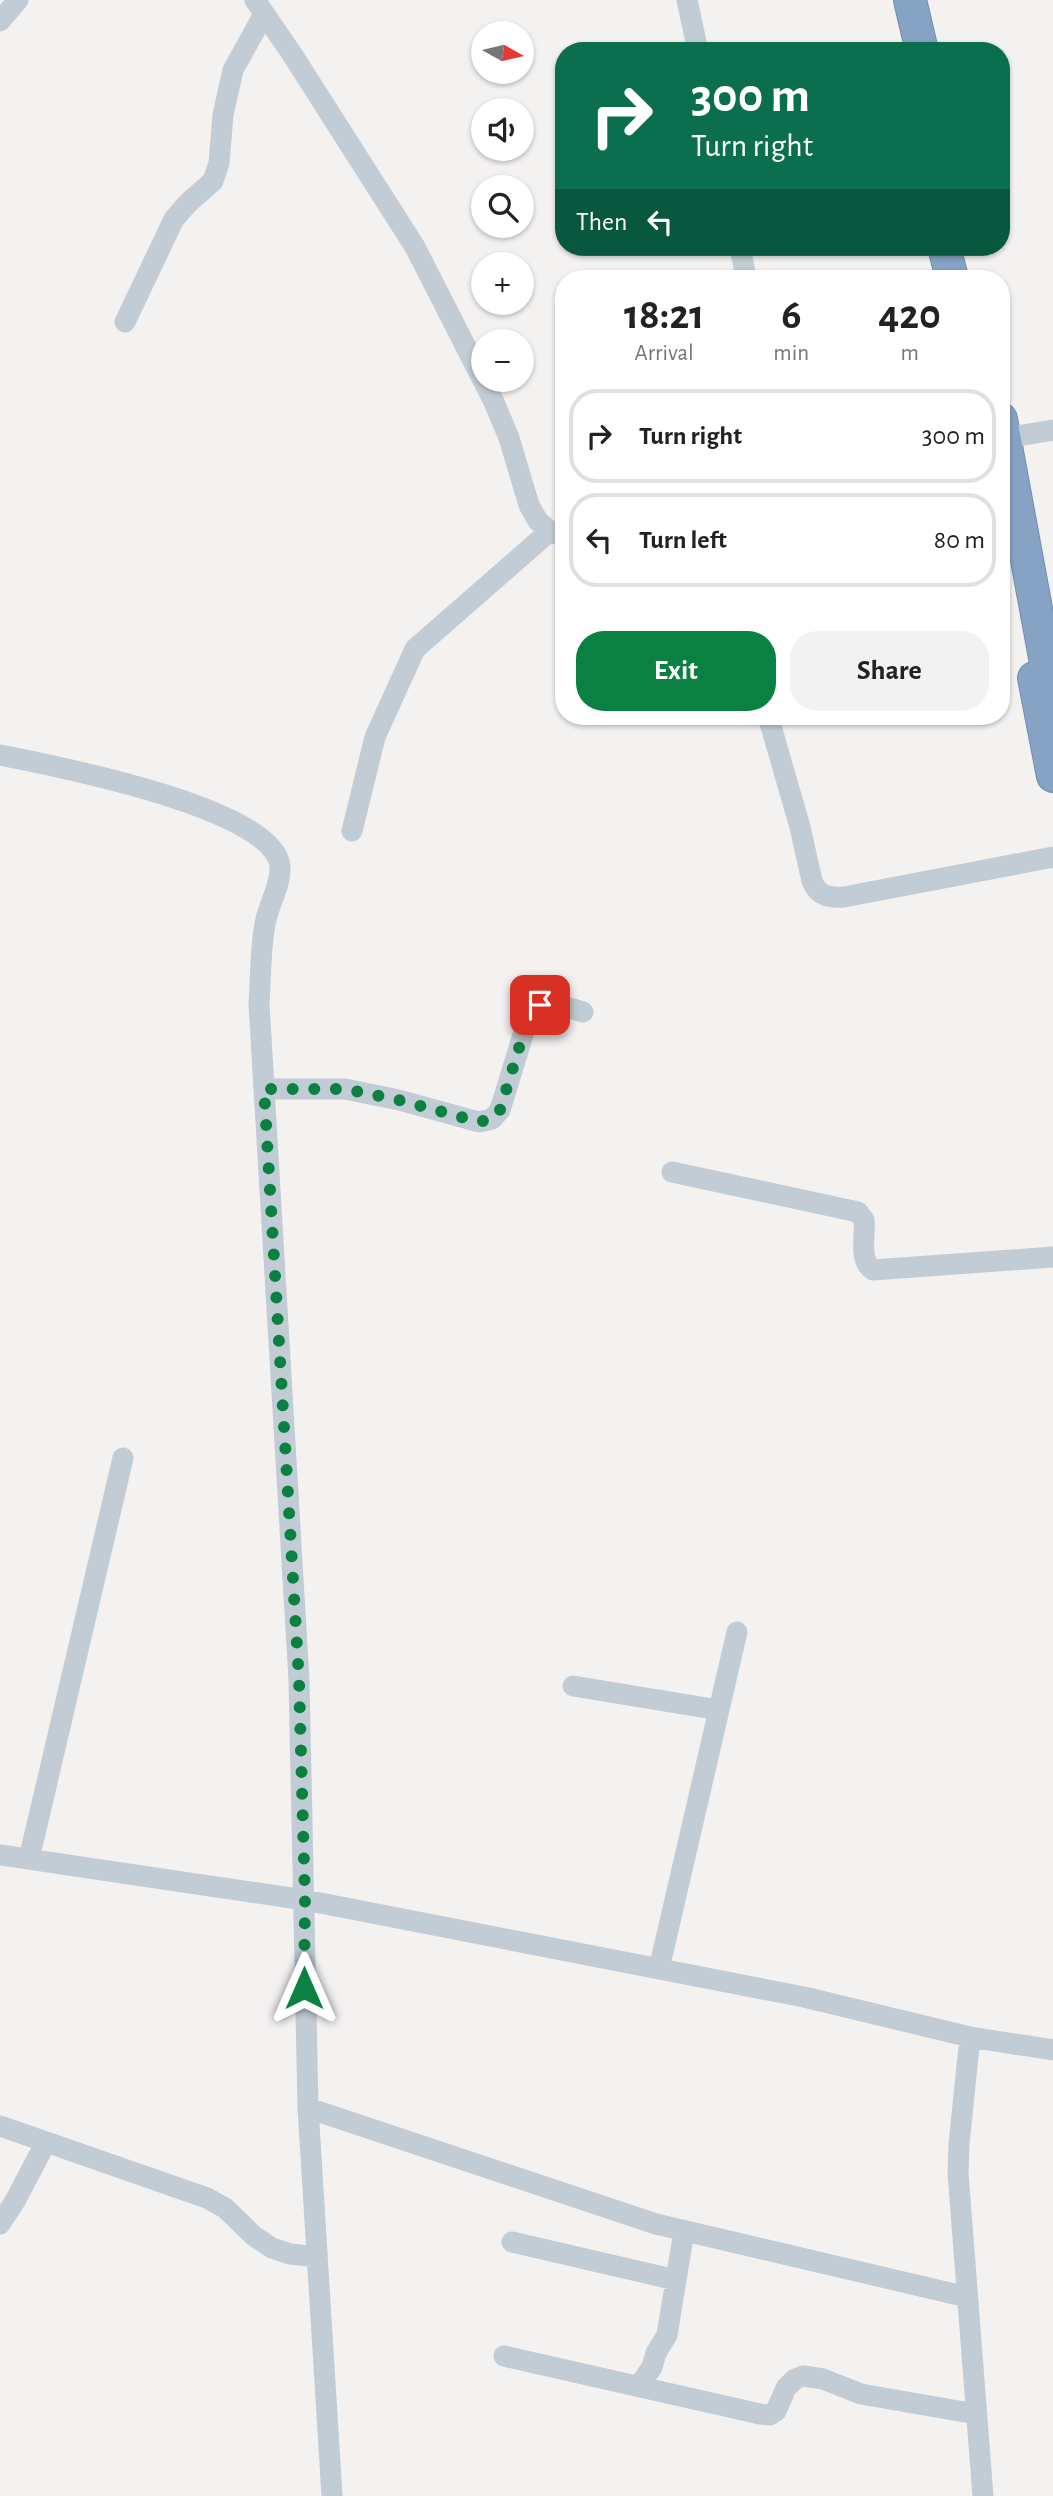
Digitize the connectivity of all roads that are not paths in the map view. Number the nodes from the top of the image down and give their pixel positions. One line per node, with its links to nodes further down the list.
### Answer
1 (18, 0): 6 (street)
2 (687, 0): 7 (street)
3 (891, 0): 8 (highway)
4 (911, 0): 9 (highway)
5 (259, 7): 10 (street); 14 (street)
6 (0, 21)
7 (696, 42)
8 (899, 42)
9 (920, 42)
10 (125, 322)
11 (1010, 429): 12 (street)
12 (1053, 430)
13 (1010, 467): 17 (highway)
14 (555, 533)
15 (555, 536): 21 (street)
16 (1010, 550): 20 (highway)
17 (1053, 701)
18 (771, 725): 22 (street)
19 (0, 755): 24 (street)
20 (1053, 776)
21 (352, 831)
22 (1053, 857)
23 (583, 1012): 24 (street)
24 (264, 1089): 33 (street)
25 (672, 1172): 26 (street)
26 (1053, 1257)
27 (123, 1458): 32 (street)
28 (737, 1632): 30 (street)
29 (573, 1686): 30 (street)
30 (719, 1710): 34 (street)
31 (0, 1854): 32 (street)
32 (29, 1859): 33 (street)
33 (305, 1900): 34 (street); 37 (street)
34 (659, 1969): 35 (street)
35 (970, 2037): 36 (street); 45 (street)
36 (1053, 2050)
37 (308, 2108): 41 (street); 43 (street)
38 (0, 2126): 39 (street)
39 (46, 2142): 40 (street); 43 (street)
40 (0, 2224)
41 (684, 2231): 44 (street); 45 (street)
42 (512, 2242): 44 (street)
43 (317, 2257): 49 (street)
44 (676, 2280): 47 (street)
45 (967, 2297): 48 (street)
46 (504, 2356): 47 (street)
47 (639, 2386): 48 (street)
48 (976, 2414): 50 (street)
49 (332, 2496)
50 (983, 2496)

